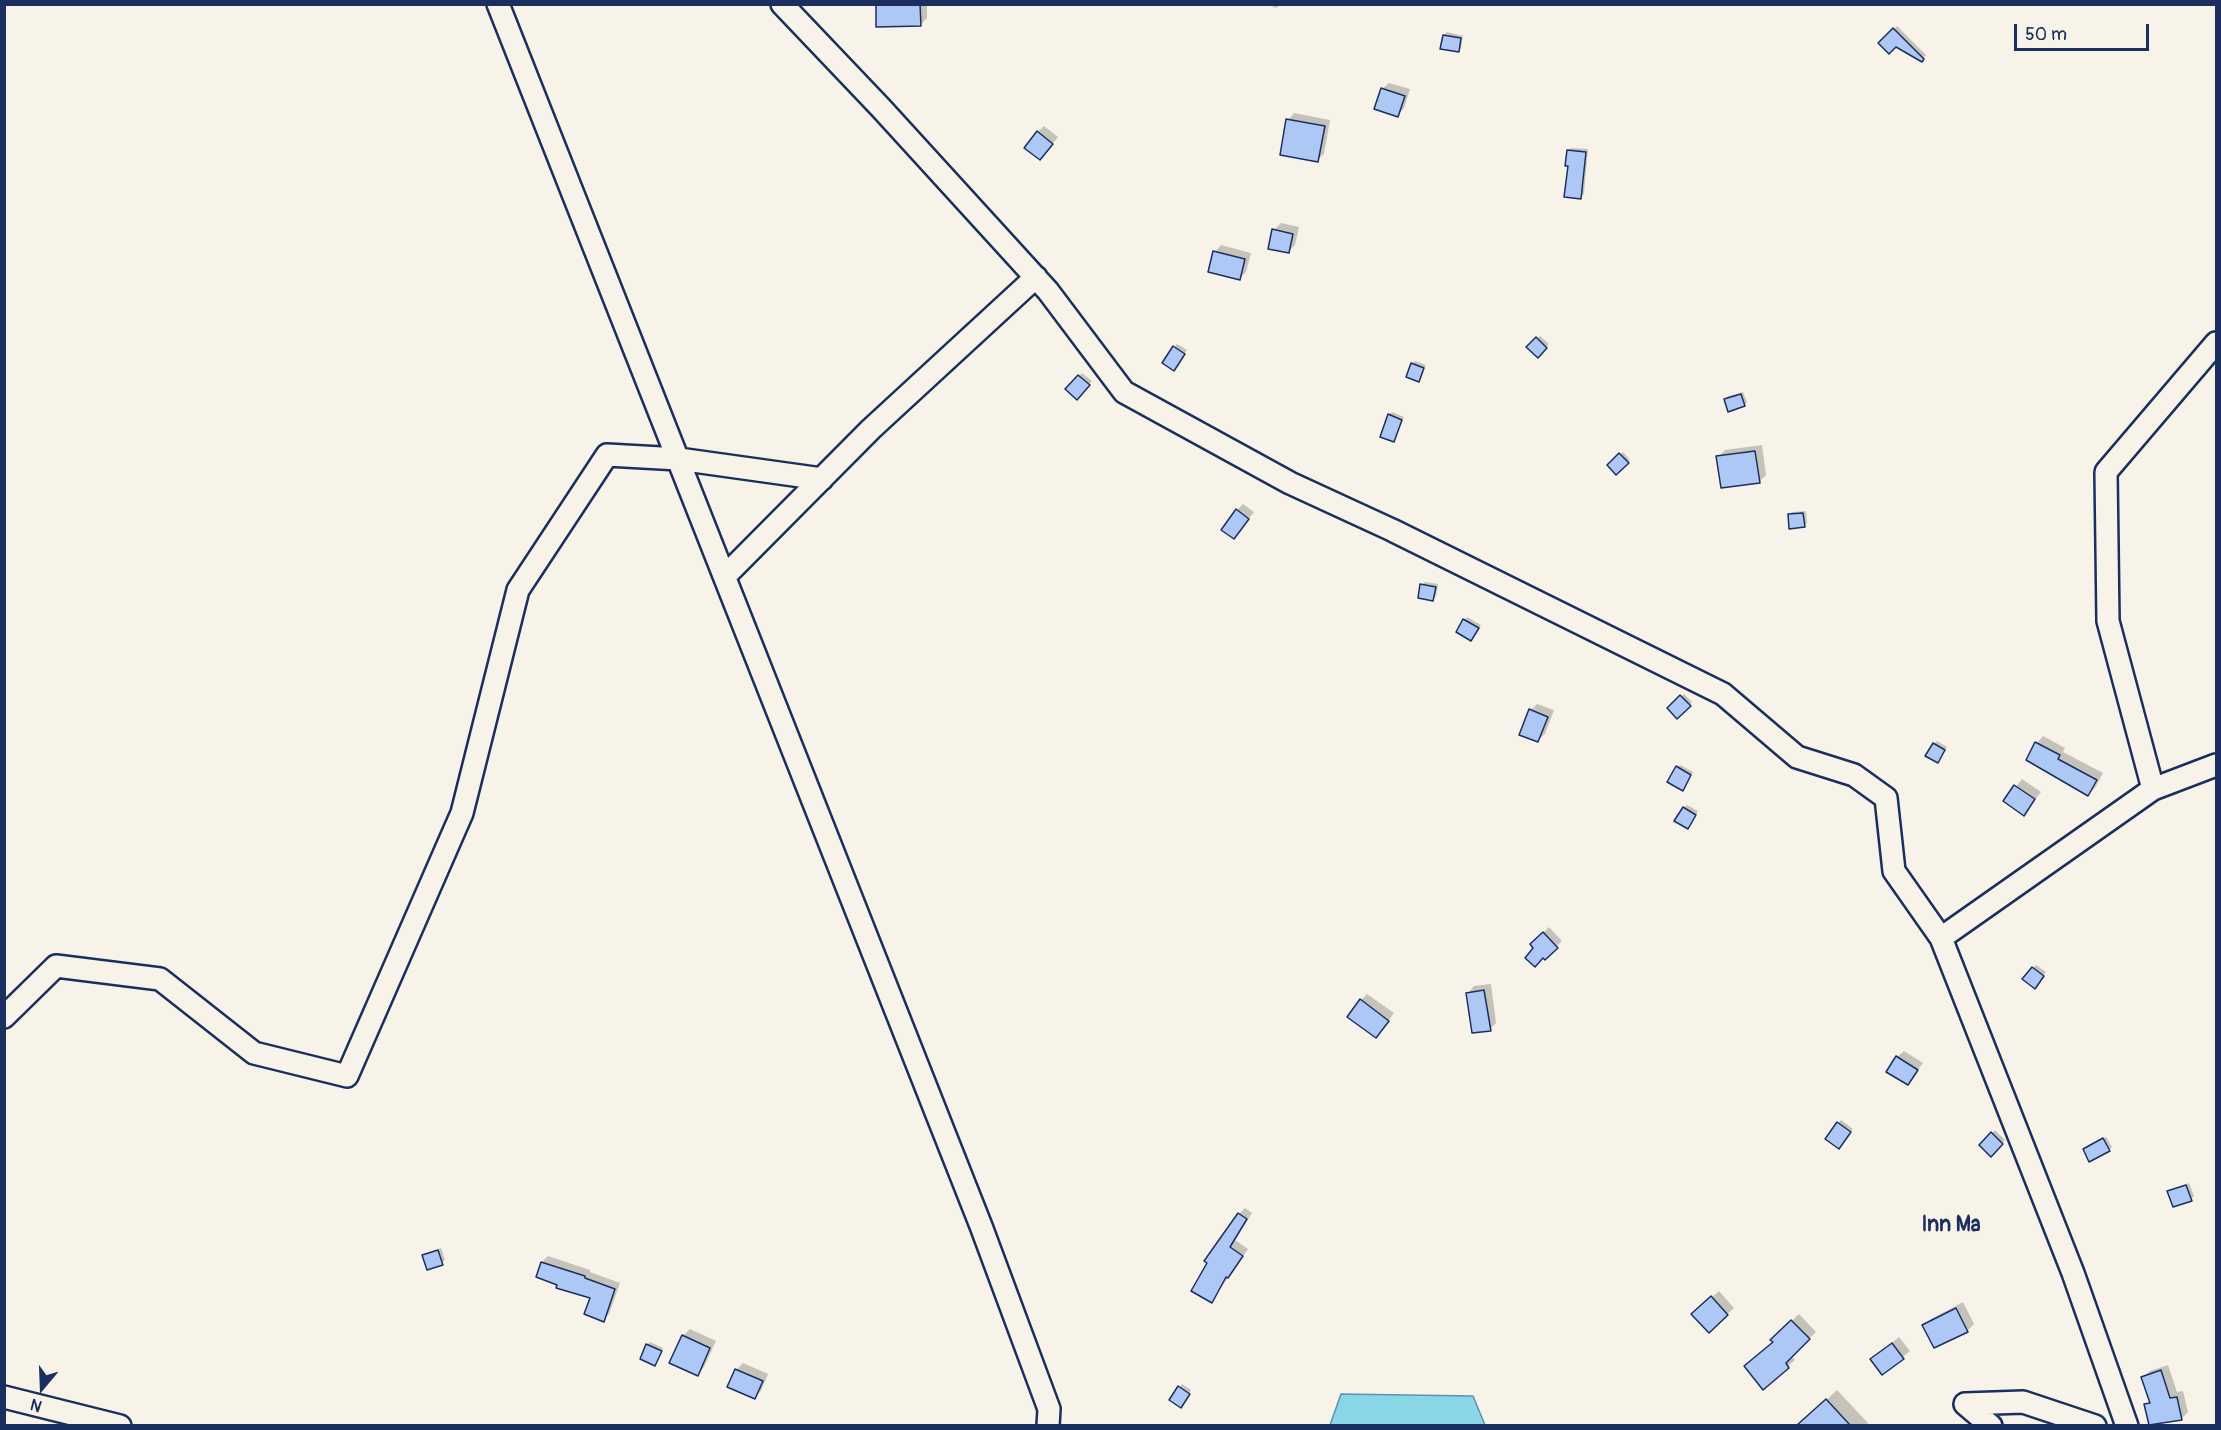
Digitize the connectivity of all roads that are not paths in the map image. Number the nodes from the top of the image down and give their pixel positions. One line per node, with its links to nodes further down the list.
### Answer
1 (498, 4): 5 (street)
2 (782, 4): 3 (street)
3 (1036, 277): 6 (street); 10 (street)
4 (2217, 343): 9 (street)
5 (679, 459): 6 (street); 7 (street); 11 (street)
6 (822, 478): 7 (street)
7 (725, 576): 14 (street)
8 (2217, 765): 9 (street)
9 (2153, 789): 10 (street)
10 (1941, 938): 17 (street)
11 (4, 1017)
12 (4, 1397): 13 (street)
13 (120, 1425)
14 (1048, 1425)
15 (1991, 1425): 16 (street)
16 (2095, 1425)
17 (2127, 1425)

